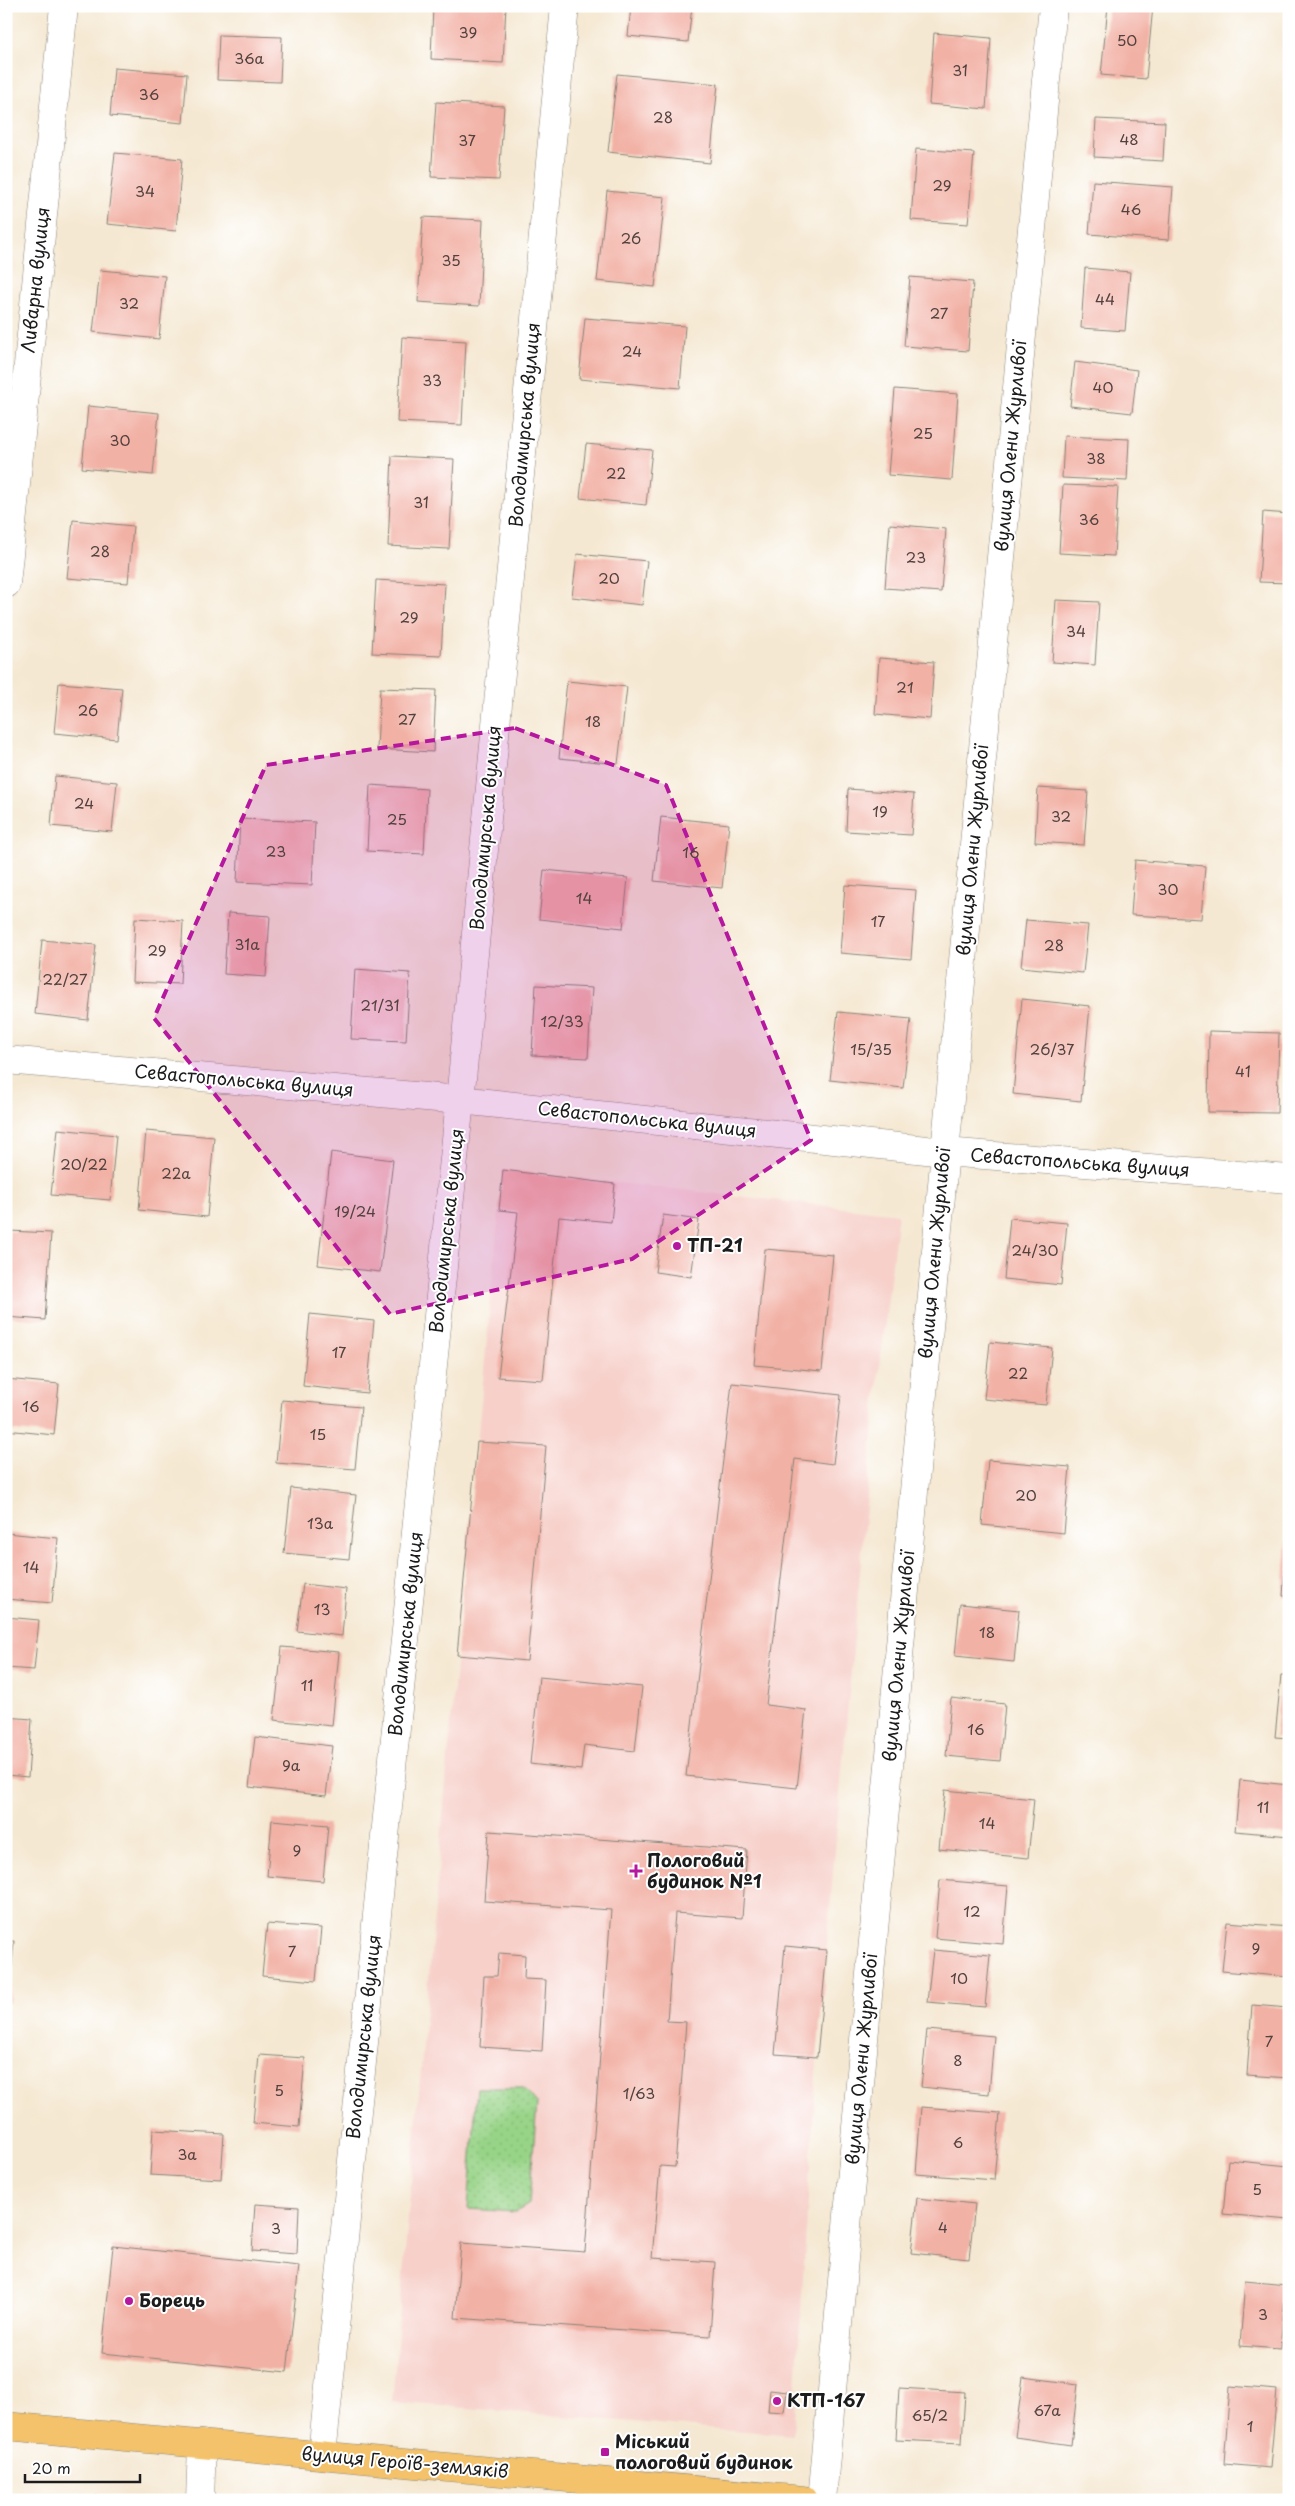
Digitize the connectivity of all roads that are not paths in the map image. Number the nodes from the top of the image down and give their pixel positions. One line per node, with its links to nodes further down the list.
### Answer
1 (64, 6): 4 (street, Ливарна вулиця)
2 (564, 6): 6 (street, Володимирська вулиця)
3 (1053, 6): 7 (street, вулиця Олени Журливої)
4 (6, 584)
5 (6, 1060): 6 (street, Севастопольська вулиця)
6 (460, 1100): 7 (street, Севастопольська вулиця); 11 (street, Володимирська вулиця)
7 (944, 1152): 8 (street, Севастопольська вулиця); 15 (street, вулиця Олени Журливої)
8 (1289, 1179)
9 (6, 2426): 10 (main road, вулиця Героїв-земляків)
10 (202, 2444): 11 (main road, вулиця Героїв-земляків); 13 (street)
11 (322, 2455): 12 (main road, вулиця Героїв-земляків)
12 (761, 2498): 14 (main road, вулиця Героїв-земляків)
13 (200, 2500)
14 (803, 2500)
15 (822, 2500)

